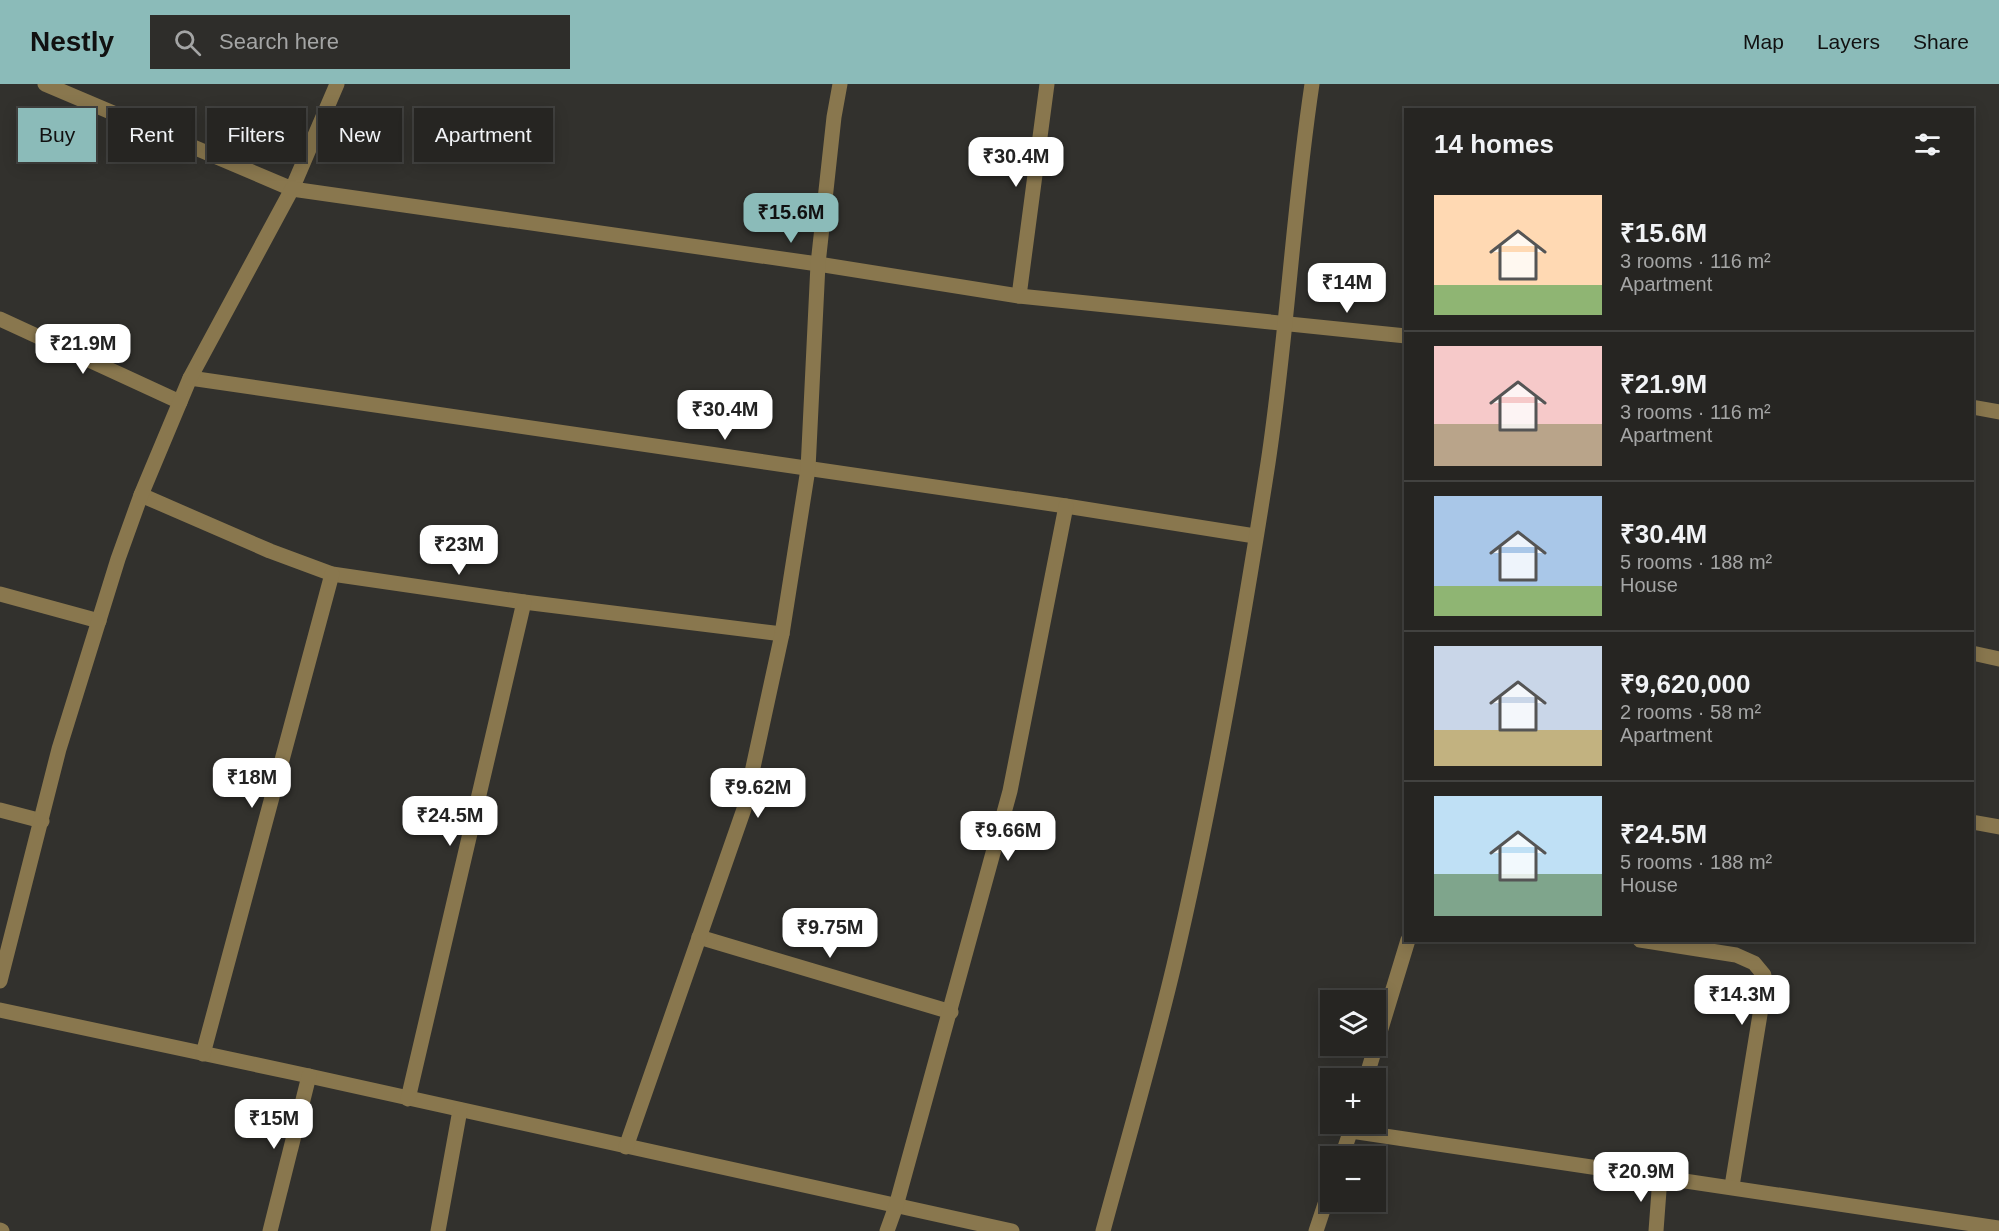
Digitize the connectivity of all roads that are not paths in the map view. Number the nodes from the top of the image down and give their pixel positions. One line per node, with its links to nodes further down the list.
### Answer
1 (45, 84): 6 (street)
2 (337, 84): 6 (street)
3 (840, 84): 7 (street)
4 (1047, 84): 8 (street)
5 (1312, 84): 10 (street)
6 (292, 189): 7 (street); 12 (street)
7 (818, 264): 8 (street); 16 (street)
8 (1019, 296): 10 (street)
9 (0, 318): 13 (street)
10 (1286, 325): 11 (street); 19 (street)
11 (1404, 336)
12 (190, 378): 13 (street); 16 (street)
13 (180, 402): 17 (street)
14 (1974, 407): 15 (street)
15 (1999, 411)
16 (808, 470): 18 (street); 24 (street)
17 (141, 495): 20 (street); 23 (street)
18 (1066, 506): 19 (street); 36 (street)
19 (1255, 536): 53 (street)
20 (332, 574): 22 (street); 37 (street)
21 (0, 594): 23 (street)
22 (524, 602): 24 (street); 40 (street)
23 (99, 621): 28 (street)
24 (782, 634): 31 (street)
25 (1974, 653): 26 (street)
26 (1999, 659)
27 (0, 810): 28 (street)
28 (42, 821): 34 (street)
29 (1974, 822): 30 (street)
30 (1999, 827)
31 (699, 937): 36 (street); 43 (street)
32 (1407, 942): 38 (street)
33 (1653, 942): 45 (street)
34 (0, 981)
35 (0, 1010): 37 (street)
36 (951, 1012): 46 (street)
37 (203, 1054): 39 (street)
38 (1369, 1068)
39 (309, 1076): 40 (street); 49 (street)
40 (408, 1099): 41 (street)
41 (460, 1110): 43 (street); 50 (street)
42 (1386, 1133): 44 (street)
43 (626, 1147): 46 (street)
44 (1660, 1177): 45 (street); 55 (street)
45 (1732, 1186): 48 (street)
46 (896, 1206): 51 (street); 52 (street)
47 (1322, 1212): 54 (street)
48 (1999, 1228)
49 (270, 1231)
50 (438, 1231)
51 (887, 1231)
52 (1012, 1231)
53 (1103, 1231)
54 (1316, 1231)
55 (1656, 1231)

